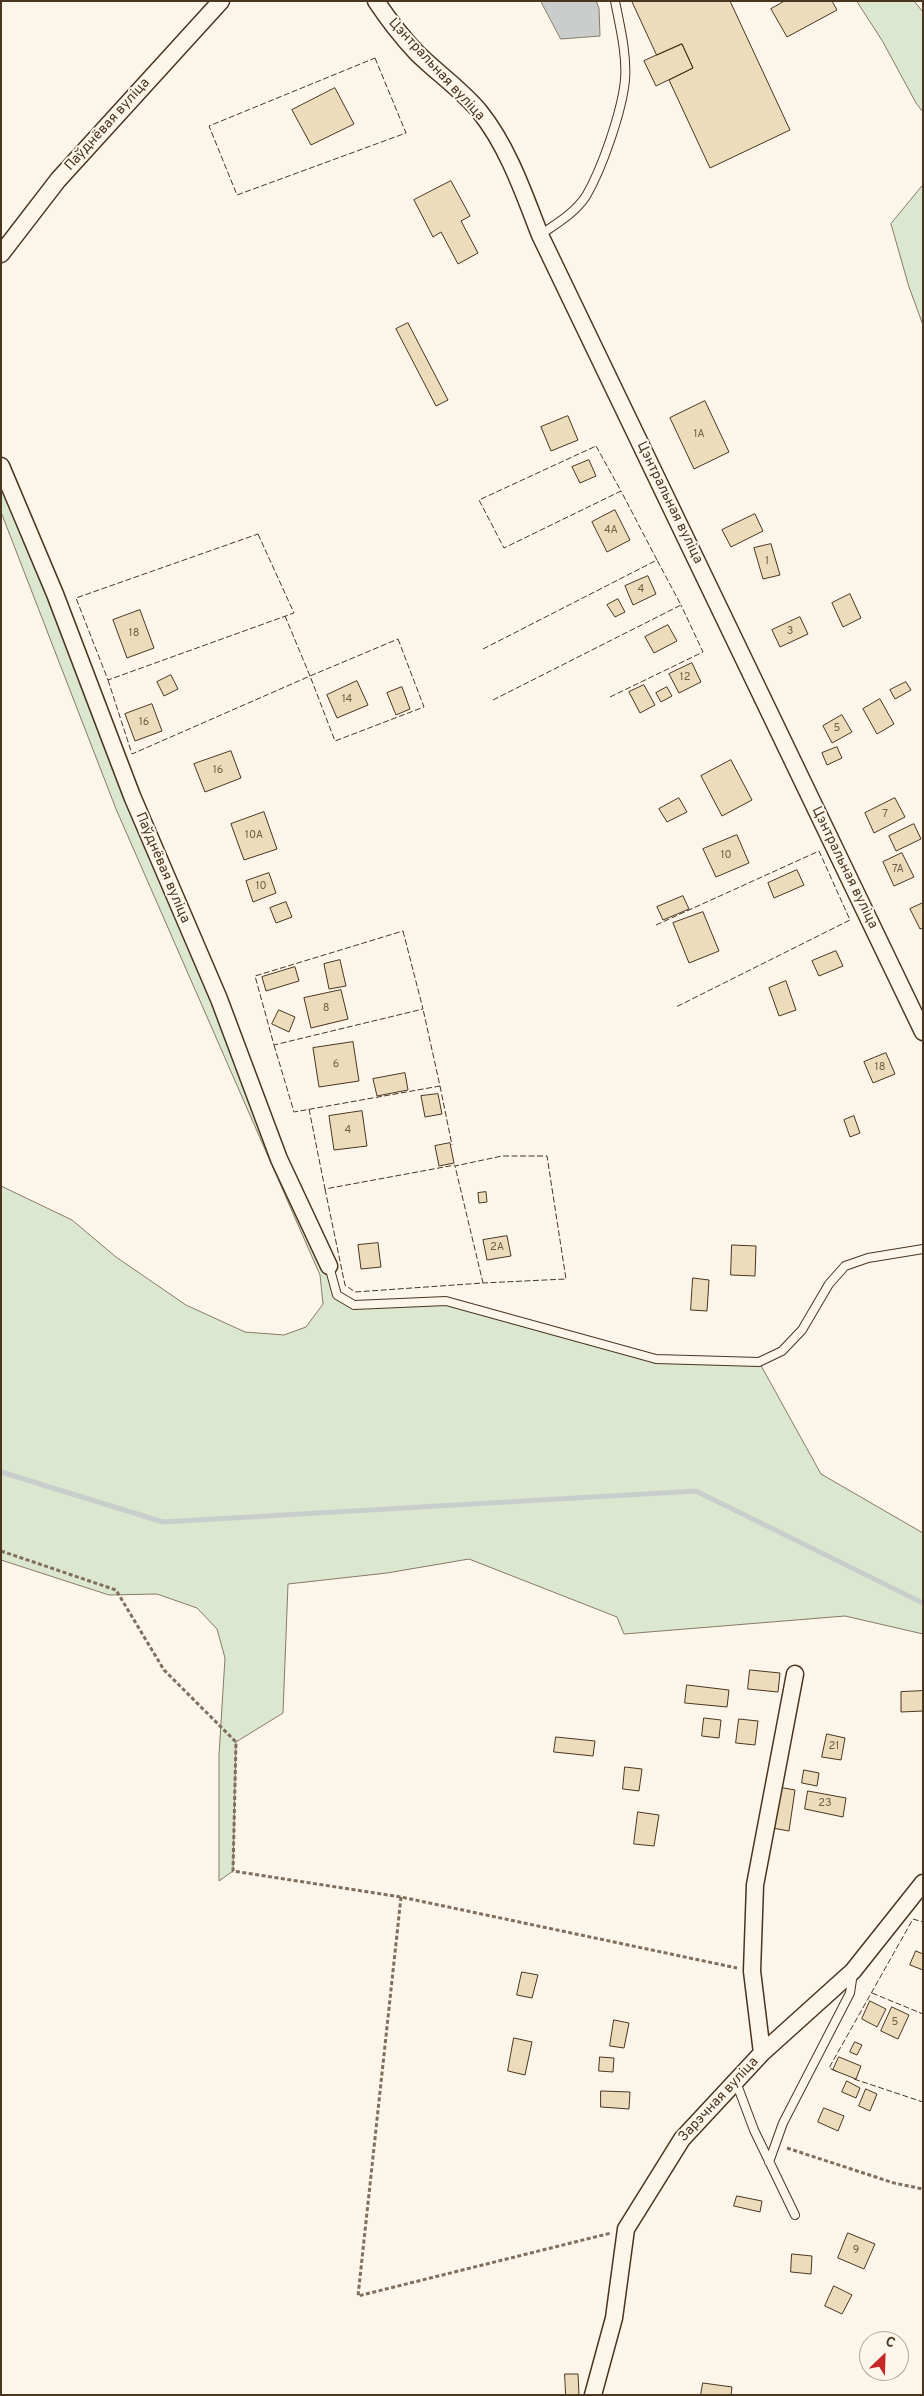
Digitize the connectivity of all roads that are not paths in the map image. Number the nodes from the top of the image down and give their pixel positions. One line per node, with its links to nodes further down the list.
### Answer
1 (221, 1): 5 (street, Паўднёвая вуліца)
2 (376, 1): 4 (street, Цэнтральная вуліца)
3 (615, 1): 4 (lane)
4 (540, 235): 7 (street, Цэнтральная вуліца)
5 (1, 254)
6 (1, 466): 9 (street, Паўднёвая вуліца)
7 (923, 1032)
8 (923, 1249): 9 (lane)
9 (329, 1266)
10 (795, 1674): 13 (street)
11 (923, 1883): 12 (street, Зарэчная вуліца)
12 (853, 1971): 13 (street, Зарэчная вуліца); 15 (lane)
13 (762, 2053): 14 (street, Зарэчная вуліца)
14 (735, 2082): 15 (lane); 17 (street, Зарэчная вуліца)
15 (769, 2162): 16 (lane)
16 (795, 2215)
17 (593, 2395)

